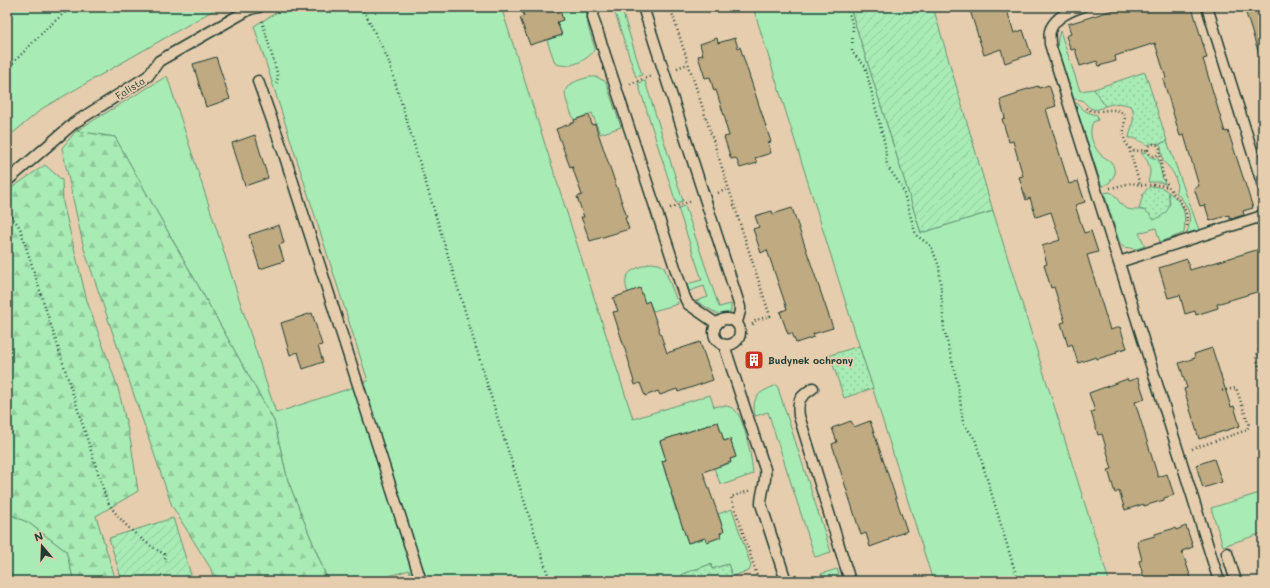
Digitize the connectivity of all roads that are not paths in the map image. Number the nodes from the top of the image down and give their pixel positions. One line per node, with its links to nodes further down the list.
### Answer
1 (258, 7): 7 (lane, Falista)
2 (594, 7): 12 (lane)
3 (643, 7): 11 (lane)
4 (1081, 7): 10 (lane)
5 (1207, 7): 8 (lane)
6 (258, 82): 16 (lane)
7 (7, 181)
8 (1263, 186)
9 (1263, 214): 10 (lane)
10 (1119, 262): 19 (lane)
11 (737, 322): 12 (lane); 13 (lane)
12 (716, 324): 13 (lane)
13 (727, 345): 17 (lane)
14 (813, 388): 18 (lane)
15 (1227, 553): 20 (lane)
16 (422, 581)
17 (786, 581)
18 (850, 581)
19 (1218, 581)
20 (1236, 581)

